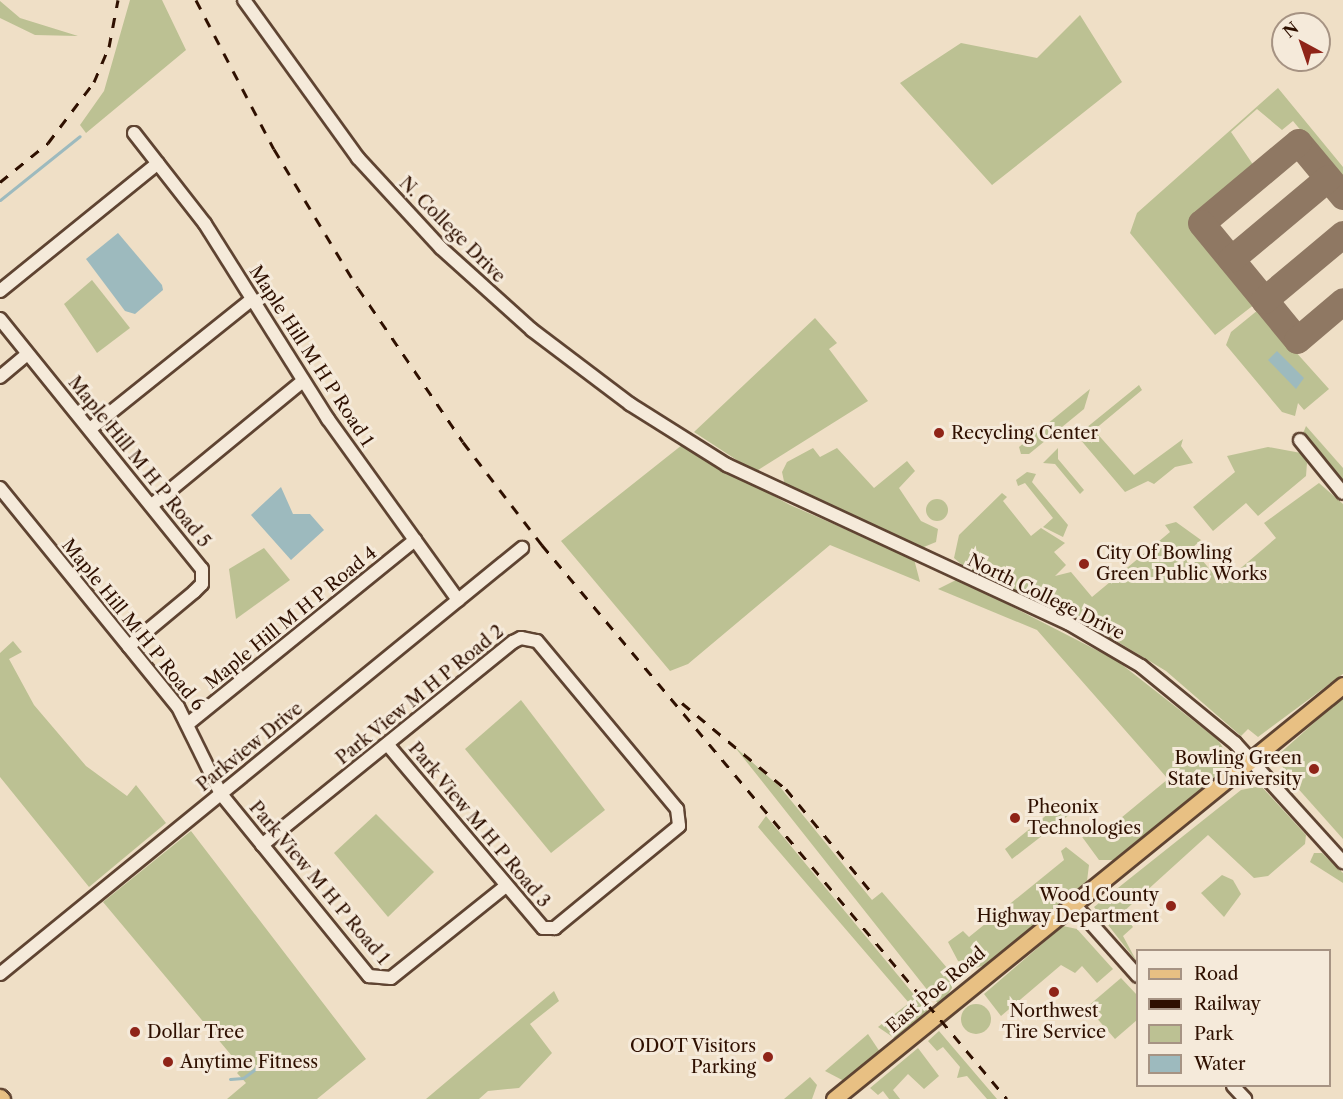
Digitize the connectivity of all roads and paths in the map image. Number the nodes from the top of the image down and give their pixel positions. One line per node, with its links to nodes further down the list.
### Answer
1 (244, 0): 11 (street, N. College Drive)
2 (134, 133): 3 (street, Maple Hill M H P Road 1)
3 (158, 163): 4 (street); 5 (street, Maple Hill M H P Road 1)
4 (0, 291)
5 (252, 299): 9 (street, Maple Hill M H P Road 1); 10 (street)
6 (0, 319): 7 (street, Maple Hill M H P Road 5)
7 (27, 354): 8 (street); 10 (street, Maple Hill M H P Road 5)
8 (0, 377)
9 (303, 381): 15 (street); 16 (street, Maple Hill M H P Road 1)
10 (90, 429): 15 (street, Maple Hill M H P Road 5)
11 (681, 438): 23 (street, North College Drive)
12 (1300, 440): 14 (street)
13 (0, 488): 19 (street, Maple Hill M H P Road 6)
14 (1343, 493)
15 (152, 505): 19 (street, Maple Hill M H P Road 5)
16 (415, 540): 18 (street, Maple Hill M H P Road 1); 21 (street, Maple Hill M H P Road 4)
17 (522, 548): 18 (street, Parkview Drive)
18 (458, 600): 24 (street, Parkview Drive)
19 (129, 646): 21 (street, Maple Hill M H P Road 6)
20 (1343, 685): 23 (main road, East Poe Road)
21 (189, 723): 24 (street, Maple Hill M H P Road 6)
22 (387, 744): 25 (street, Park View M H P Road 2); 27 (street, Park View M H P Road 3); 29 (street, Park View M H P Road 2)
23 (1250, 760): 26 (street, North College Drive); 28 (main road, East Poe Road)
24 (221, 794): 25 (street, Park View M H P Road 1); 30 (street, Parkview Drive)
25 (262, 845): 27 (street, Park View M H P Road 1)
26 (1343, 862)
27 (506, 886): 29 (street, Park View M H P Road 3)
28 (1072, 902): 31 (street); 33 (main road, East Poe Road)
29 (543, 928)
30 (0, 974)
31 (1136, 975)
32 (1234, 1087): 34 (street)
33 (834, 1099)
34 (1245, 1099)

